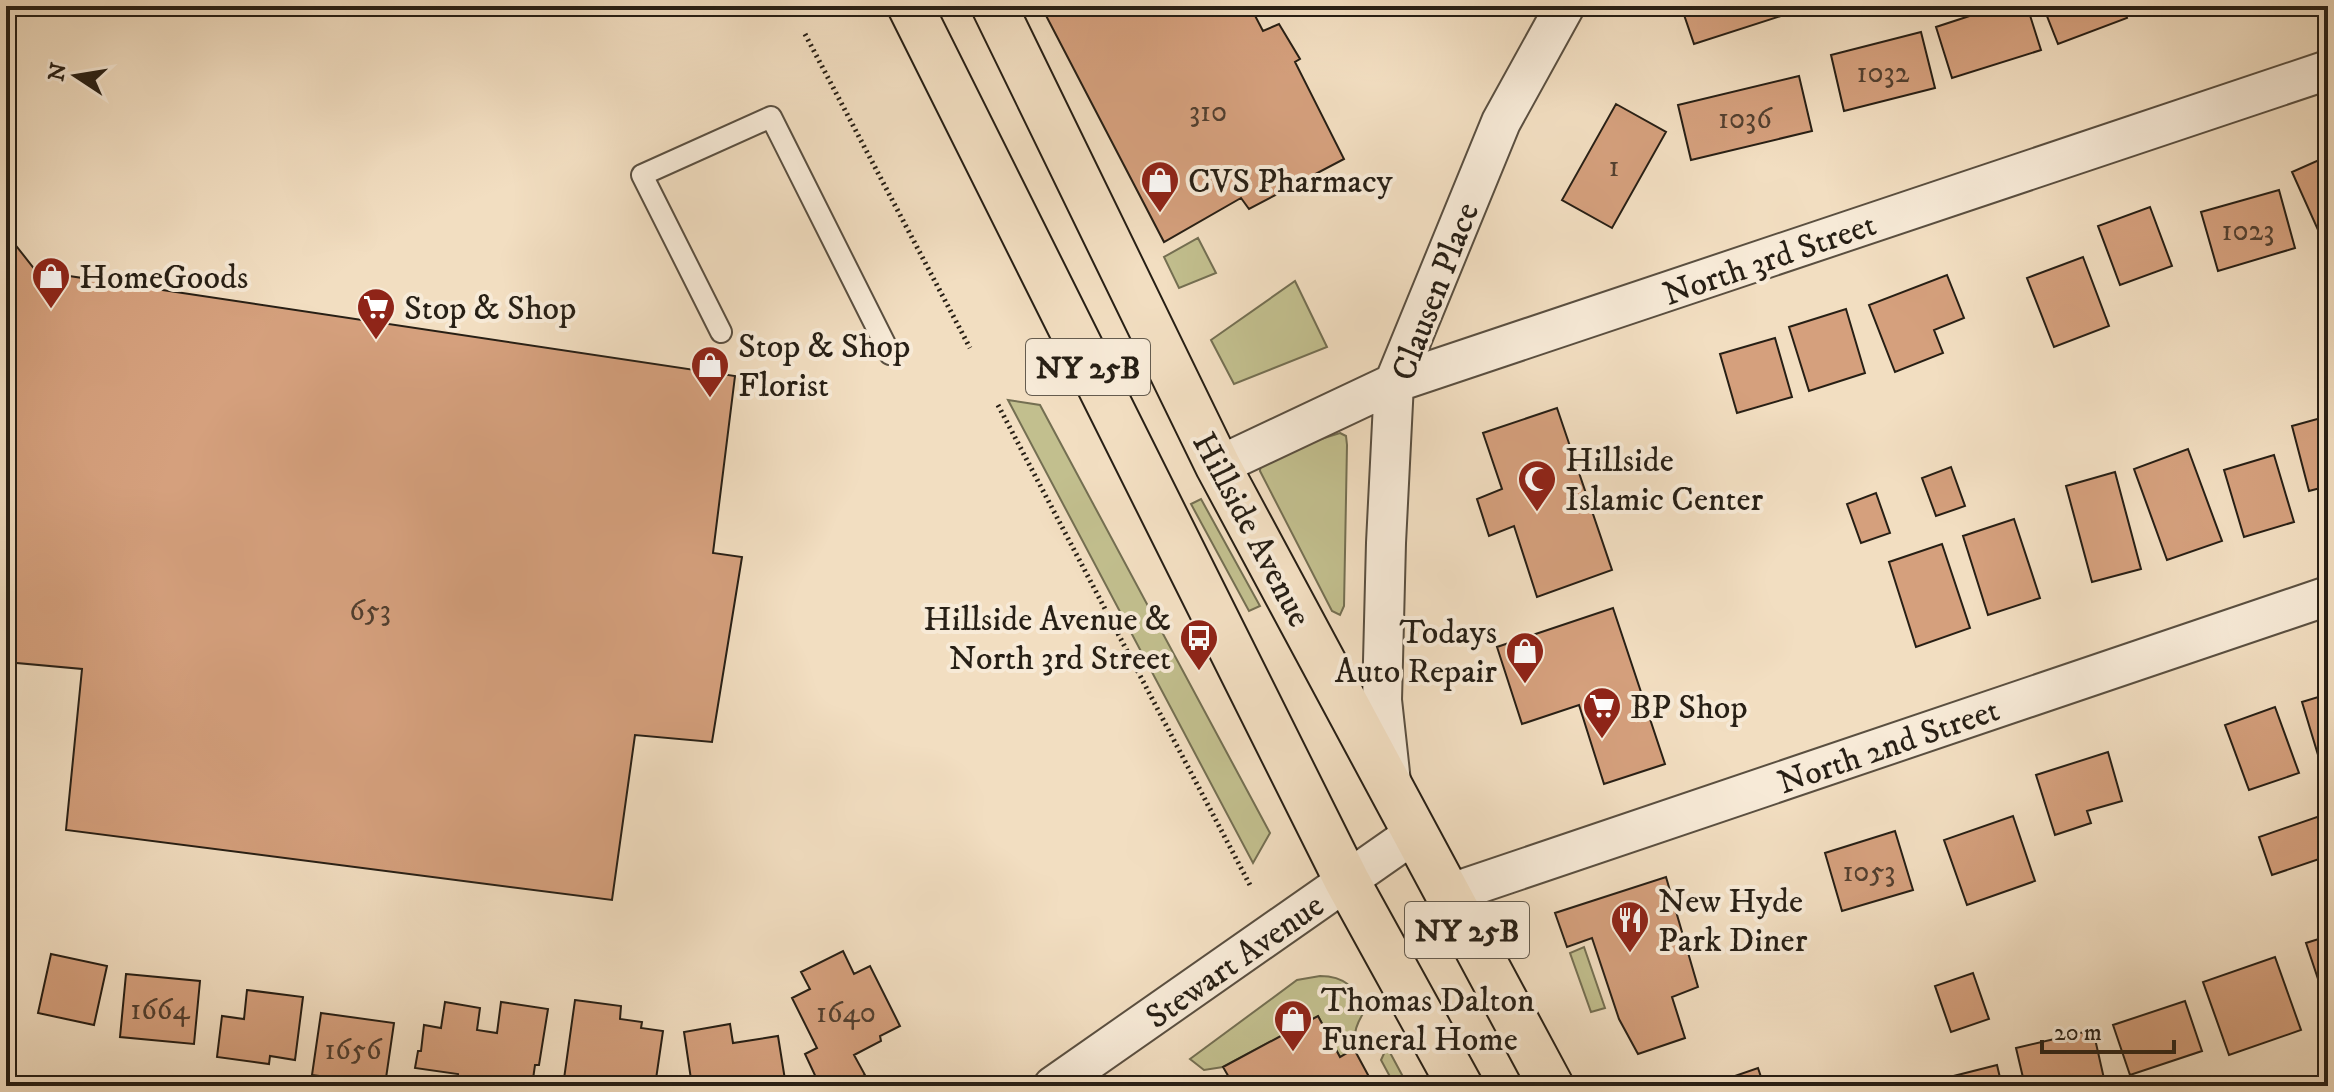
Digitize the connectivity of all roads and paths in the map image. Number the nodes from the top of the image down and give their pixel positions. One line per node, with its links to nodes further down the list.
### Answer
1 (910, 6): 15 (main road, NY 25B)
2 (994, 6): 11 (main road, Hillside Avenue / NY 25B)
3 (1565, 6): 9 (street, Clausen Place)
4 (805, 34): 7 (path)
5 (2328, 70): 9 (street, North 3rd Street)
6 (721, 332): 8 (lane)
7 (970, 348)
8 (890, 354)
9 (1394, 383): 11 (street, North 3rd Street); 13 (street, Clausen Place)
10 (998, 405): 16 (path)
11 (1218, 466): 13 (main road, Hillside Avenue / NY 25B)
12 (2328, 596): 17 (street, North 2nd Street)
13 (1391, 789): 14 (main road, Hillside Avenue / NY 25B)
14 (1415, 833): 15 (street, Stewart Avenue); 17 (main road, Hillside Avenue / NY 25B)
15 (1347, 881): 18 (street, Stewart Avenue); 19 (main road, NY 25B)
16 (1251, 887)
17 (1448, 894): 20 (main road, Hillside Avenue / NY 25B)
18 (1053, 1086)
19 (1460, 1086)
20 (1551, 1086)

